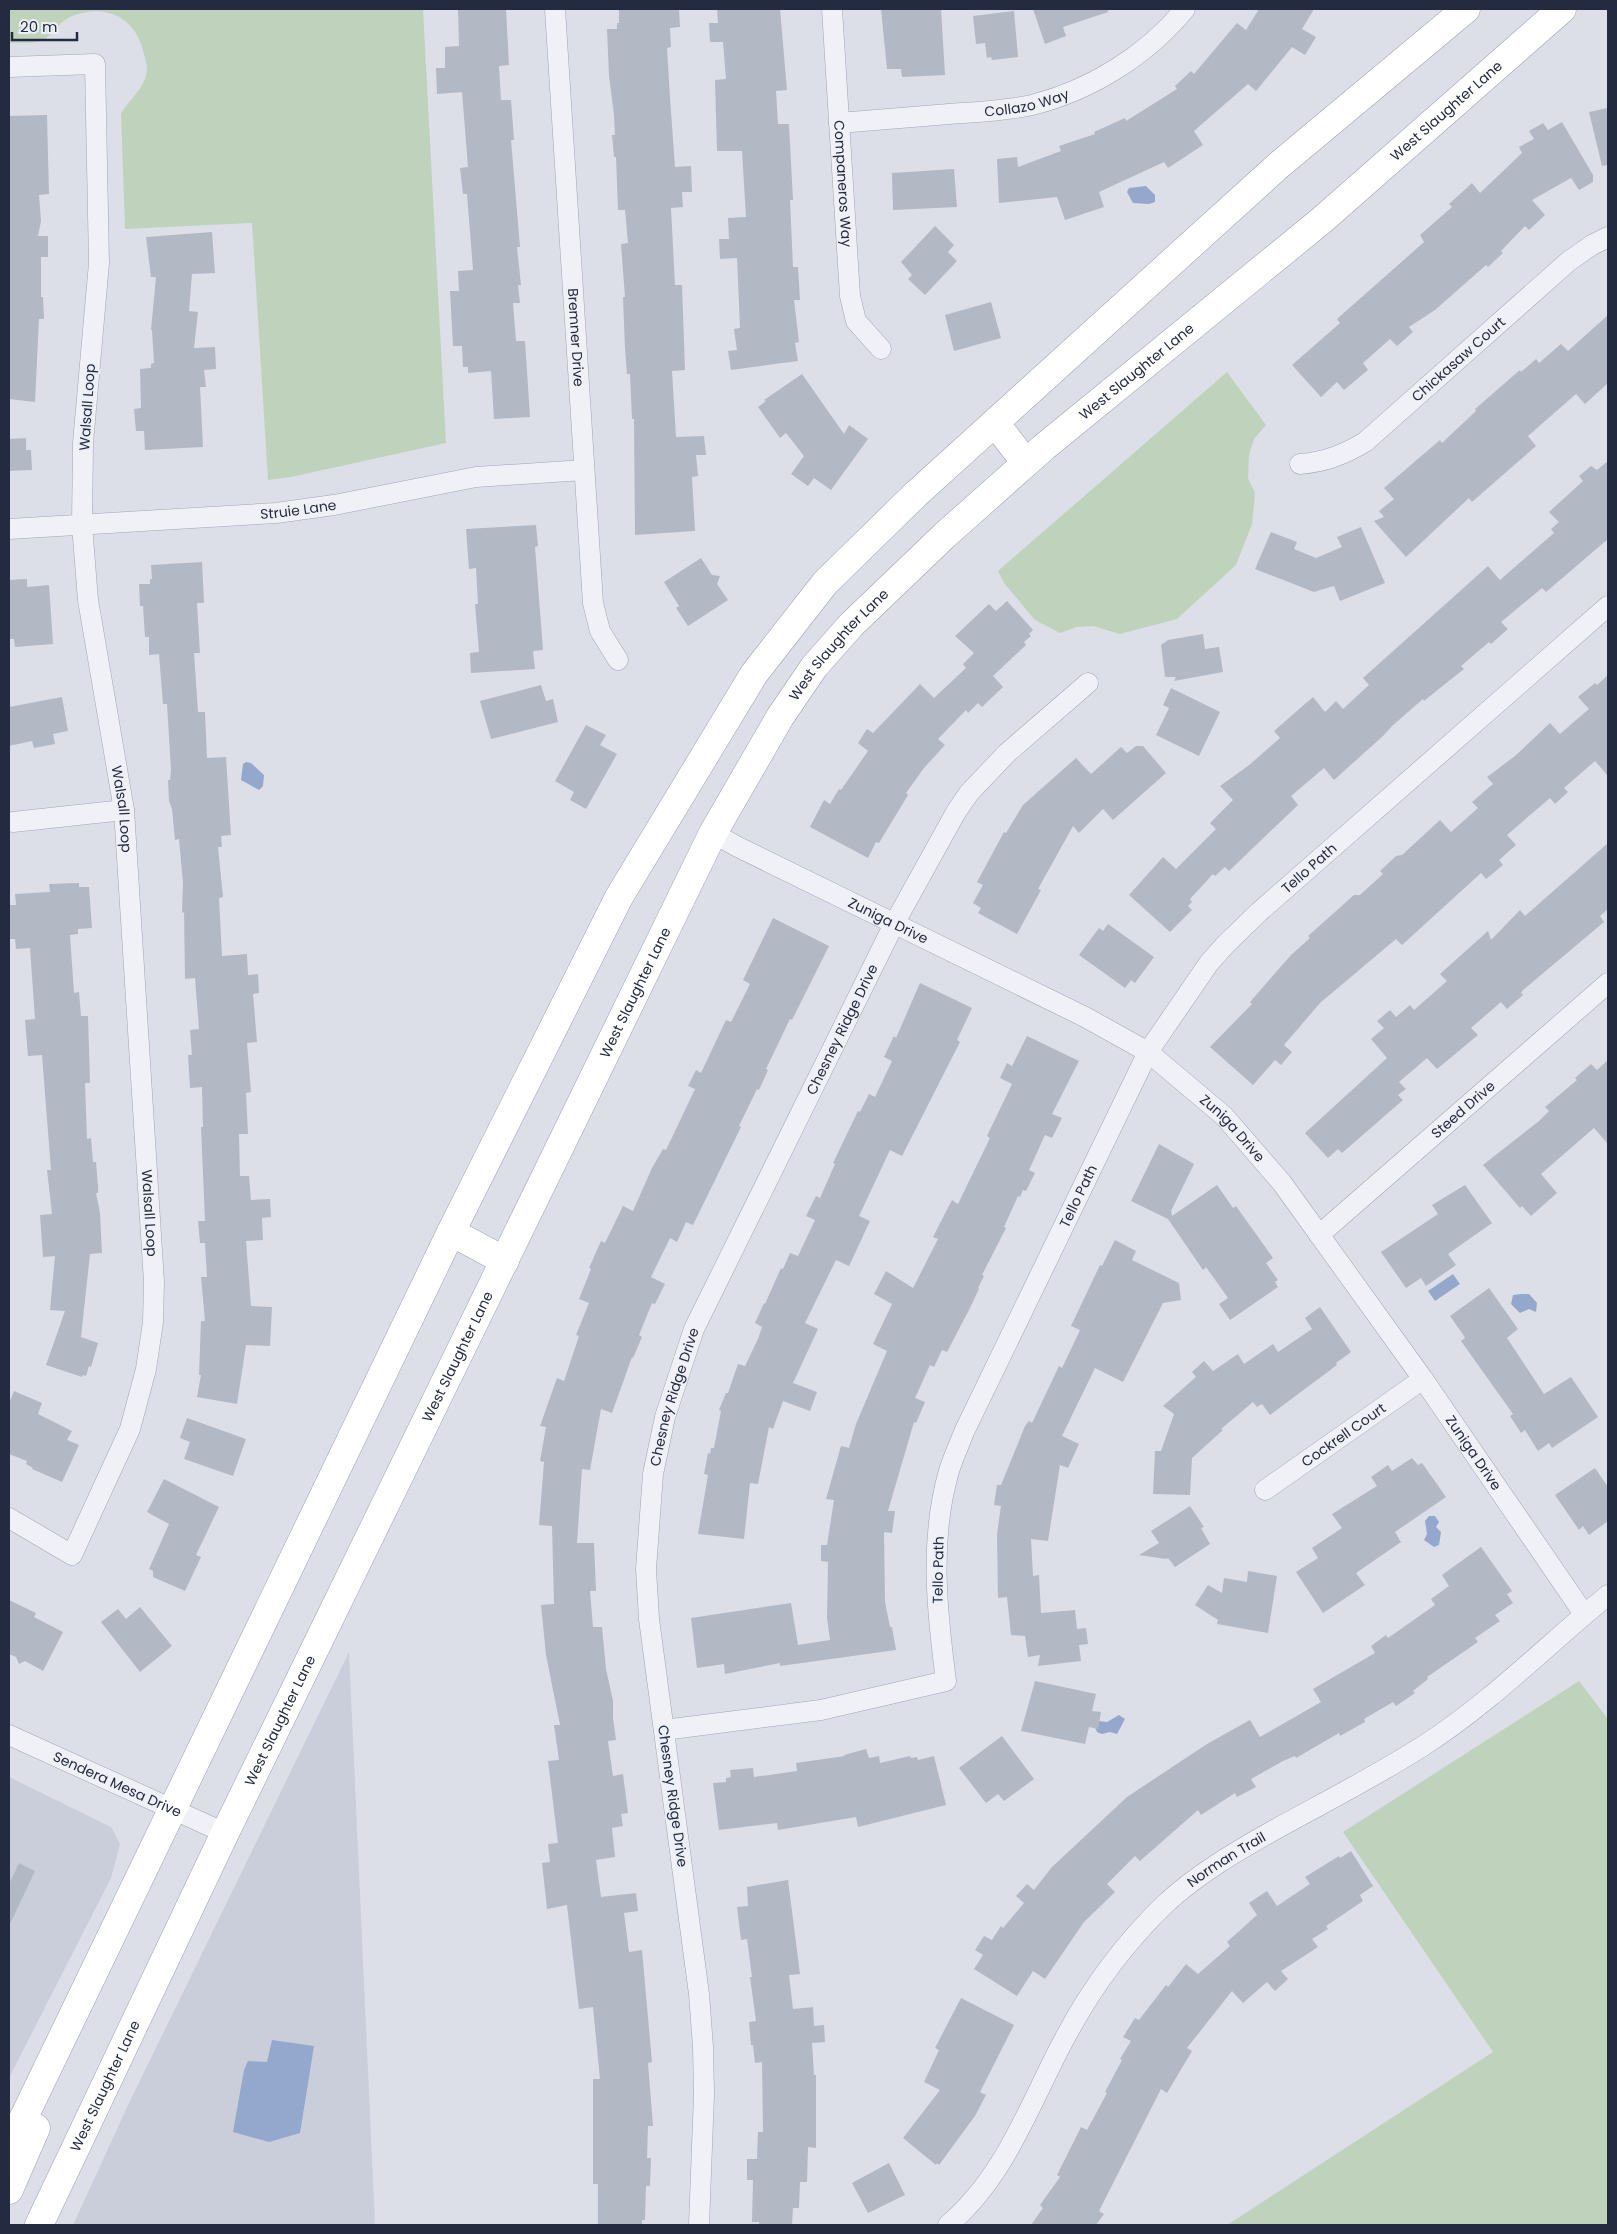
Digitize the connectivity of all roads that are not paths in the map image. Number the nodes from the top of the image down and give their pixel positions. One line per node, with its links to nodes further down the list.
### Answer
1 (556, 9): 13 (street, Bremner Drive)
2 (832, 9): 7 (street, Companeros Way)
3 (1185, 9): 7 (street, Collazo Way)
4 (1466, 9): 10 (main road)
5 (1562, 9): 11 (main road, West Slaughter Lane)
6 (9, 67): 14 (street, Walsall Loop)
7 (839, 123): 9 (street, Companeros Way)
8 (1608, 236): 12 (street, Chickasaw Court)
9 (881, 349)
10 (995, 423): 11 (main road); 25 (main road)
11 (1026, 463): 21 (main road, West Slaughter Lane)
12 (1300, 464)
13 (584, 470): 14 (street, Struie Lane); 17 (street, Bremner Drive)
14 (82, 525): 15 (street, Struie Lane); 19 (street, Walsall Loop)
15 (9, 528)
16 (1608, 606): 24 (street, Tello Path)
17 (618, 660)
18 (1088, 683): 22 (street, Chesney Ridge Drive)
19 (124, 810): 20 (street); 30 (street, Walsall Loop)
20 (13, 822)
21 (713, 833): 22 (street, Zuniga Drive); 27 (main road, West Slaughter Lane)
22 (894, 924): 24 (street, Zuniga Drive); 33 (street, Chesney Ridge Drive)
23 (1608, 983): 26 (street, Steed Drive)
24 (1148, 1052): 26 (street, Zuniga Drive); 33 (street, Tello Path)
25 (451, 1232): 27 (main road); 35 (main road)
26 (1319, 1235): 28 (street, Zuniga Drive)
27 (505, 1260): 36 (main road, West Slaughter Lane)
28 (1423, 1379): 29 (street, Cockrell Court); 32 (street, Zuniga Drive)
29 (1265, 1490)
30 (9, 1518)
31 (1608, 1595): 32 (street, Norman Trail)
32 (1584, 1614): 42 (street, Norman Trail)
33 (664, 1730): 41 (street, Chesney Ridge Drive)
34 (9, 1735): 35 (street, Sendera Mesa Drive)
35 (173, 1810): 36 (street, Sendera Mesa Drive); 37 (main road)
36 (225, 1833): 40 (main road, West Slaughter Lane)
37 (38, 2089): 38 (main road); 39 (main road)
38 (9, 2148)
39 (9, 2190)
40 (39, 2225)
41 (699, 2225)
42 (948, 2225)

